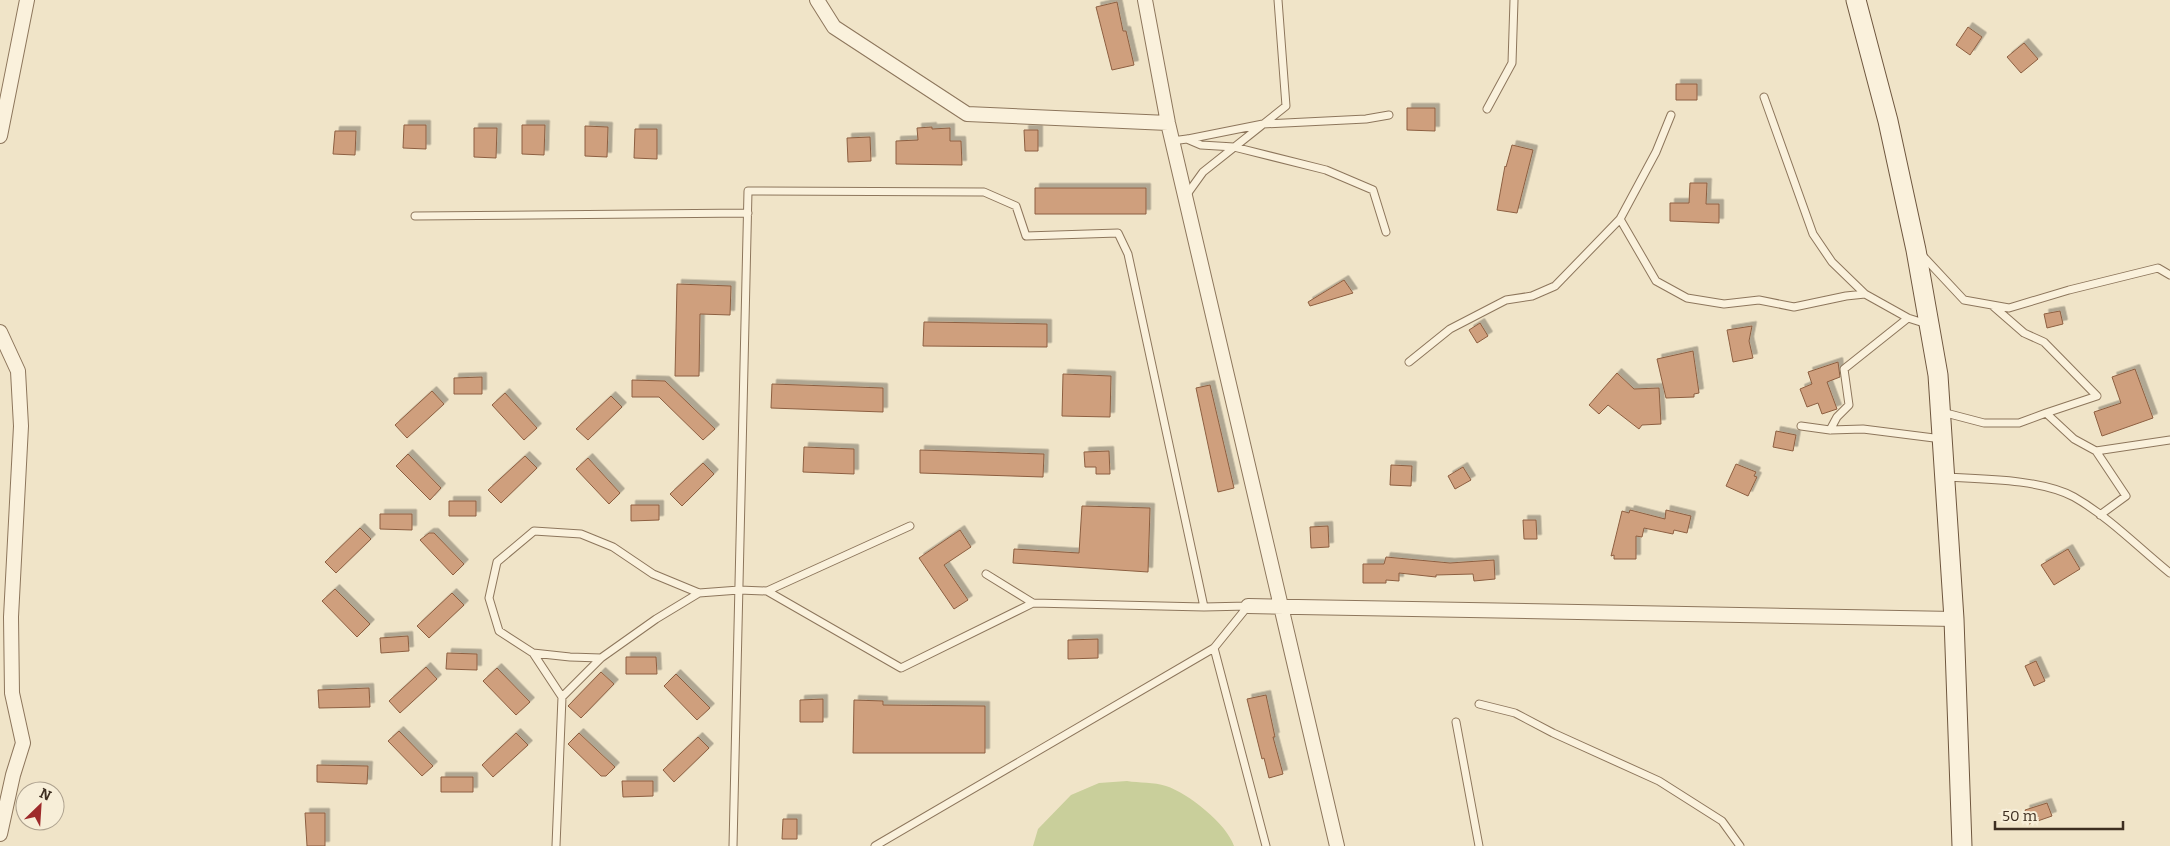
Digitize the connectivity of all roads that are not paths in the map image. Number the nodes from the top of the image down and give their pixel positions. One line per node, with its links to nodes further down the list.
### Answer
1 (27, 0): 13 (street)
2 (818, 0): 11 (street)
3 (1145, 0): 11 (street)
4 (1278, 0): 12 (lane)
5 (1514, 0): 8 (lane)
6 (1856, 0): 22 (main road)
7 (1764, 98): 24 (lane)
8 (1487, 109)
9 (1671, 114): 20 (lane)
10 (1389, 115): 12 (lane)
11 (1168, 123): 15 (street)
12 (1263, 124): 14 (lane); 16 (lane)
13 (0, 136)
14 (1187, 139): 15 (lane); 16 (lane)
15 (1172, 141): 17 (street)
16 (1234, 147): 17 (lane); 21 (lane)
17 (1185, 198): 47 (street)
18 (748, 213): 19 (lane); 42 (lane); 48 (lane)
19 (415, 216)
20 (1620, 219): 24 (lane); 29 (lane)
21 (1386, 232)
22 (1916, 250): 25 (lane); 27 (main road)
23 (2170, 275): 25 (lane)
24 (1865, 294): 26 (lane)
25 (1992, 305): 31 (lane)
26 (1908, 318): 27 (lane); 33 (lane)
27 (1929, 325): 30 (main road)
28 (0, 332): 56 (street)
29 (1410, 362)
30 (1940, 412): 31 (lane); 34 (main road)
31 (2046, 413): 36 (lane)
32 (1801, 426): 33 (lane)
33 (1830, 430): 34 (lane)
34 (1942, 440): 37 (main road)
35 (2170, 440): 36 (lane)
36 (2096, 451): 38 (lane)
37 (1945, 477): 38 (lane); 49 (main road)
38 (2100, 515): 40 (lane)
39 (910, 526): 43 (lane)
40 (2170, 573)
41 (986, 574): 45 (lane)
42 (739, 590): 43 (lane); 44 (lane); 58 (lane)
43 (767, 591): 45 (lane)
44 (699, 593): 51 (lane); 52 (lane)
45 (1033, 603): 48 (lane)
46 (1248, 606): 47 (street); 48 (lane); 50 (lane)
47 (1280, 606): 49 (street); 61 (street)
48 (1204, 608)
49 (1954, 620): 64 (main road)
50 (1214, 648): 59 (lane); 60 (lane)
51 (533, 653): 52 (lane); 53 (lane)
52 (601, 658): 53 (lane)
53 (562, 697): 57 (lane)
54 (1479, 704): 63 (lane)
55 (1456, 722): 62 (lane)
56 (0, 834)
57 (556, 846)
58 (733, 846)
59 (875, 846)
60 (1266, 846)
61 (1337, 846)
62 (1479, 846)
63 (1740, 846)
64 (1962, 846)

